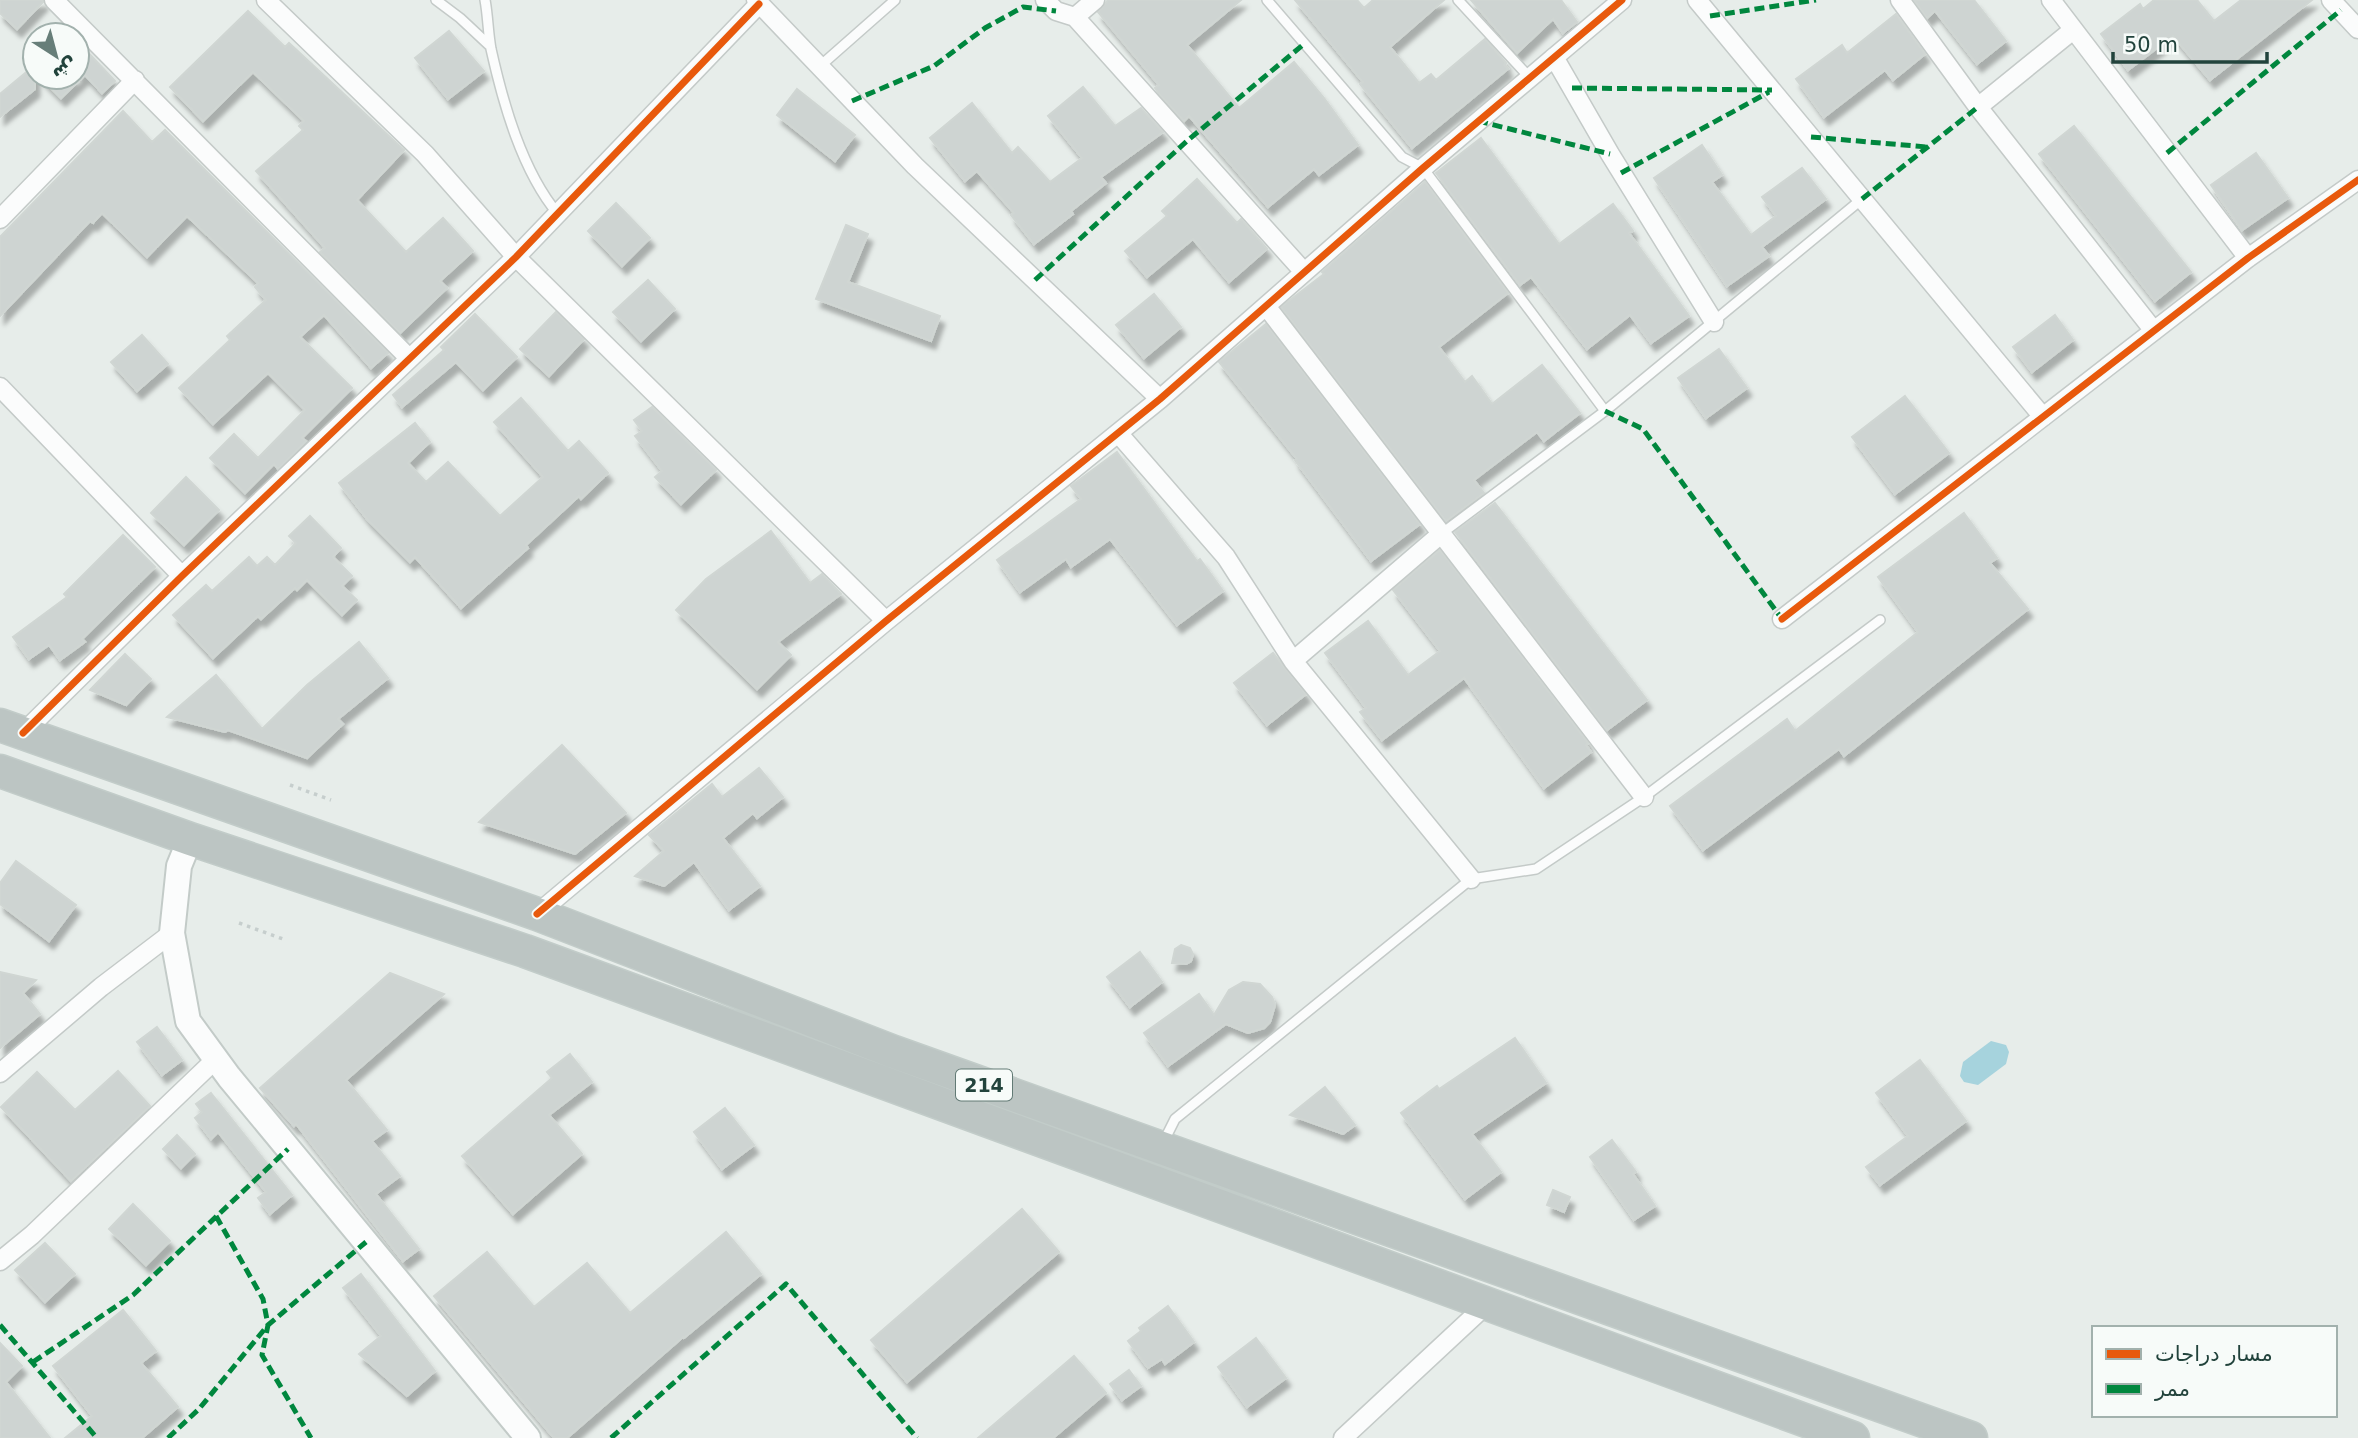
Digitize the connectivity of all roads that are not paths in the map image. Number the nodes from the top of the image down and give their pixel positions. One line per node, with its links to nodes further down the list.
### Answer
1 (54, 0): 23 (street)
2 (267, 0): 30 (street)
3 (436, 0): 19 (lane)
4 (485, 0): 19 (lane)
5 (895, 0): 21 (lane)
6 (1045, 0): 16 (street)
7 (1095, 0): 16 (street)
8 (1267, 0): 25 (lane)
9 (1458, 0): 22 (lane)
10 (1622, 0): 20 (street)
11 (1698, 0): 27 (street)
12 (1900, 0): 24 (street)
13 (2051, 0): 18 (street)
14 (2331, 0): 17 (street)
15 (757, 2): 21 (street); 28 (street)
16 (1075, 17): 32 (street)
17 (2358, 29)
18 (2073, 30): 24 (street); 31 (street)
19 (490, 46): 28 (lane)
20 (1554, 57): 22 (street); 34 (street)
21 (819, 67): 38 (street)
22 (1530, 78): 25 (street)
23 (135, 80): 29 (street); 36 (street)
24 (1978, 107): 35 (street)
25 (1423, 168): 32 (street); 39 (lane)
26 (2358, 180): 31 (street)
27 (1862, 199): 34 (lane); 40 (street)
28 (558, 214): 30 (street)
29 (0, 219)
30 (516, 257): 36 (street); 46 (street)
31 (2248, 258): 35 (street)
32 (1304, 272): 33 (street)
33 (1266, 306): 38 (street); 42 (street)
34 (1714, 322): 39 (lane)
35 (2154, 331): 40 (street)
36 (408, 358): 43 (street)
37 (0, 387): 43 (street)
38 (1160, 399): 41 (street)
39 (1605, 411): 42 (lane)
40 (2043, 417): 44 (street)
41 (1118, 433): 46 (street); 47 (street)
42 (1441, 534): 47 (street); 51 (street)
43 (182, 576): 48 (street)
44 (1782, 619)
45 (1880, 620): 51 (lane)
46 (886, 621): 57 (street)
47 (1293, 661): 56 (street)
48 (11, 729): 50 (highway, 214)
49 (0, 771): 53 (highway, 214)
50 (170, 785): 52 (highway, 214); 53 (highway)
51 (1644, 797): 56 (lane)
52 (244, 811): 55 (highway); 57 (highway, 214)
53 (156, 827): 54 (highway, 214)
54 (190, 839): 55 (highway, 214); 58 (street)
55 (230, 853): 63 (highway, 214)
56 (1471, 879): 61 (lane)
57 (537, 914): 61 (highway, 214)
58 (172, 933): 59 (street); 60 (street)
59 (216, 1059): 62 (street); 64 (street)
60 (0, 1073)
61 (1160, 1148): 67 (highway, 214)
62 (0, 1261)
63 (1486, 1305): 65 (street); 66 (highway, 214)
64 (528, 1438)
65 (1343, 1438)
66 (1853, 1438)
67 (1971, 1438)

